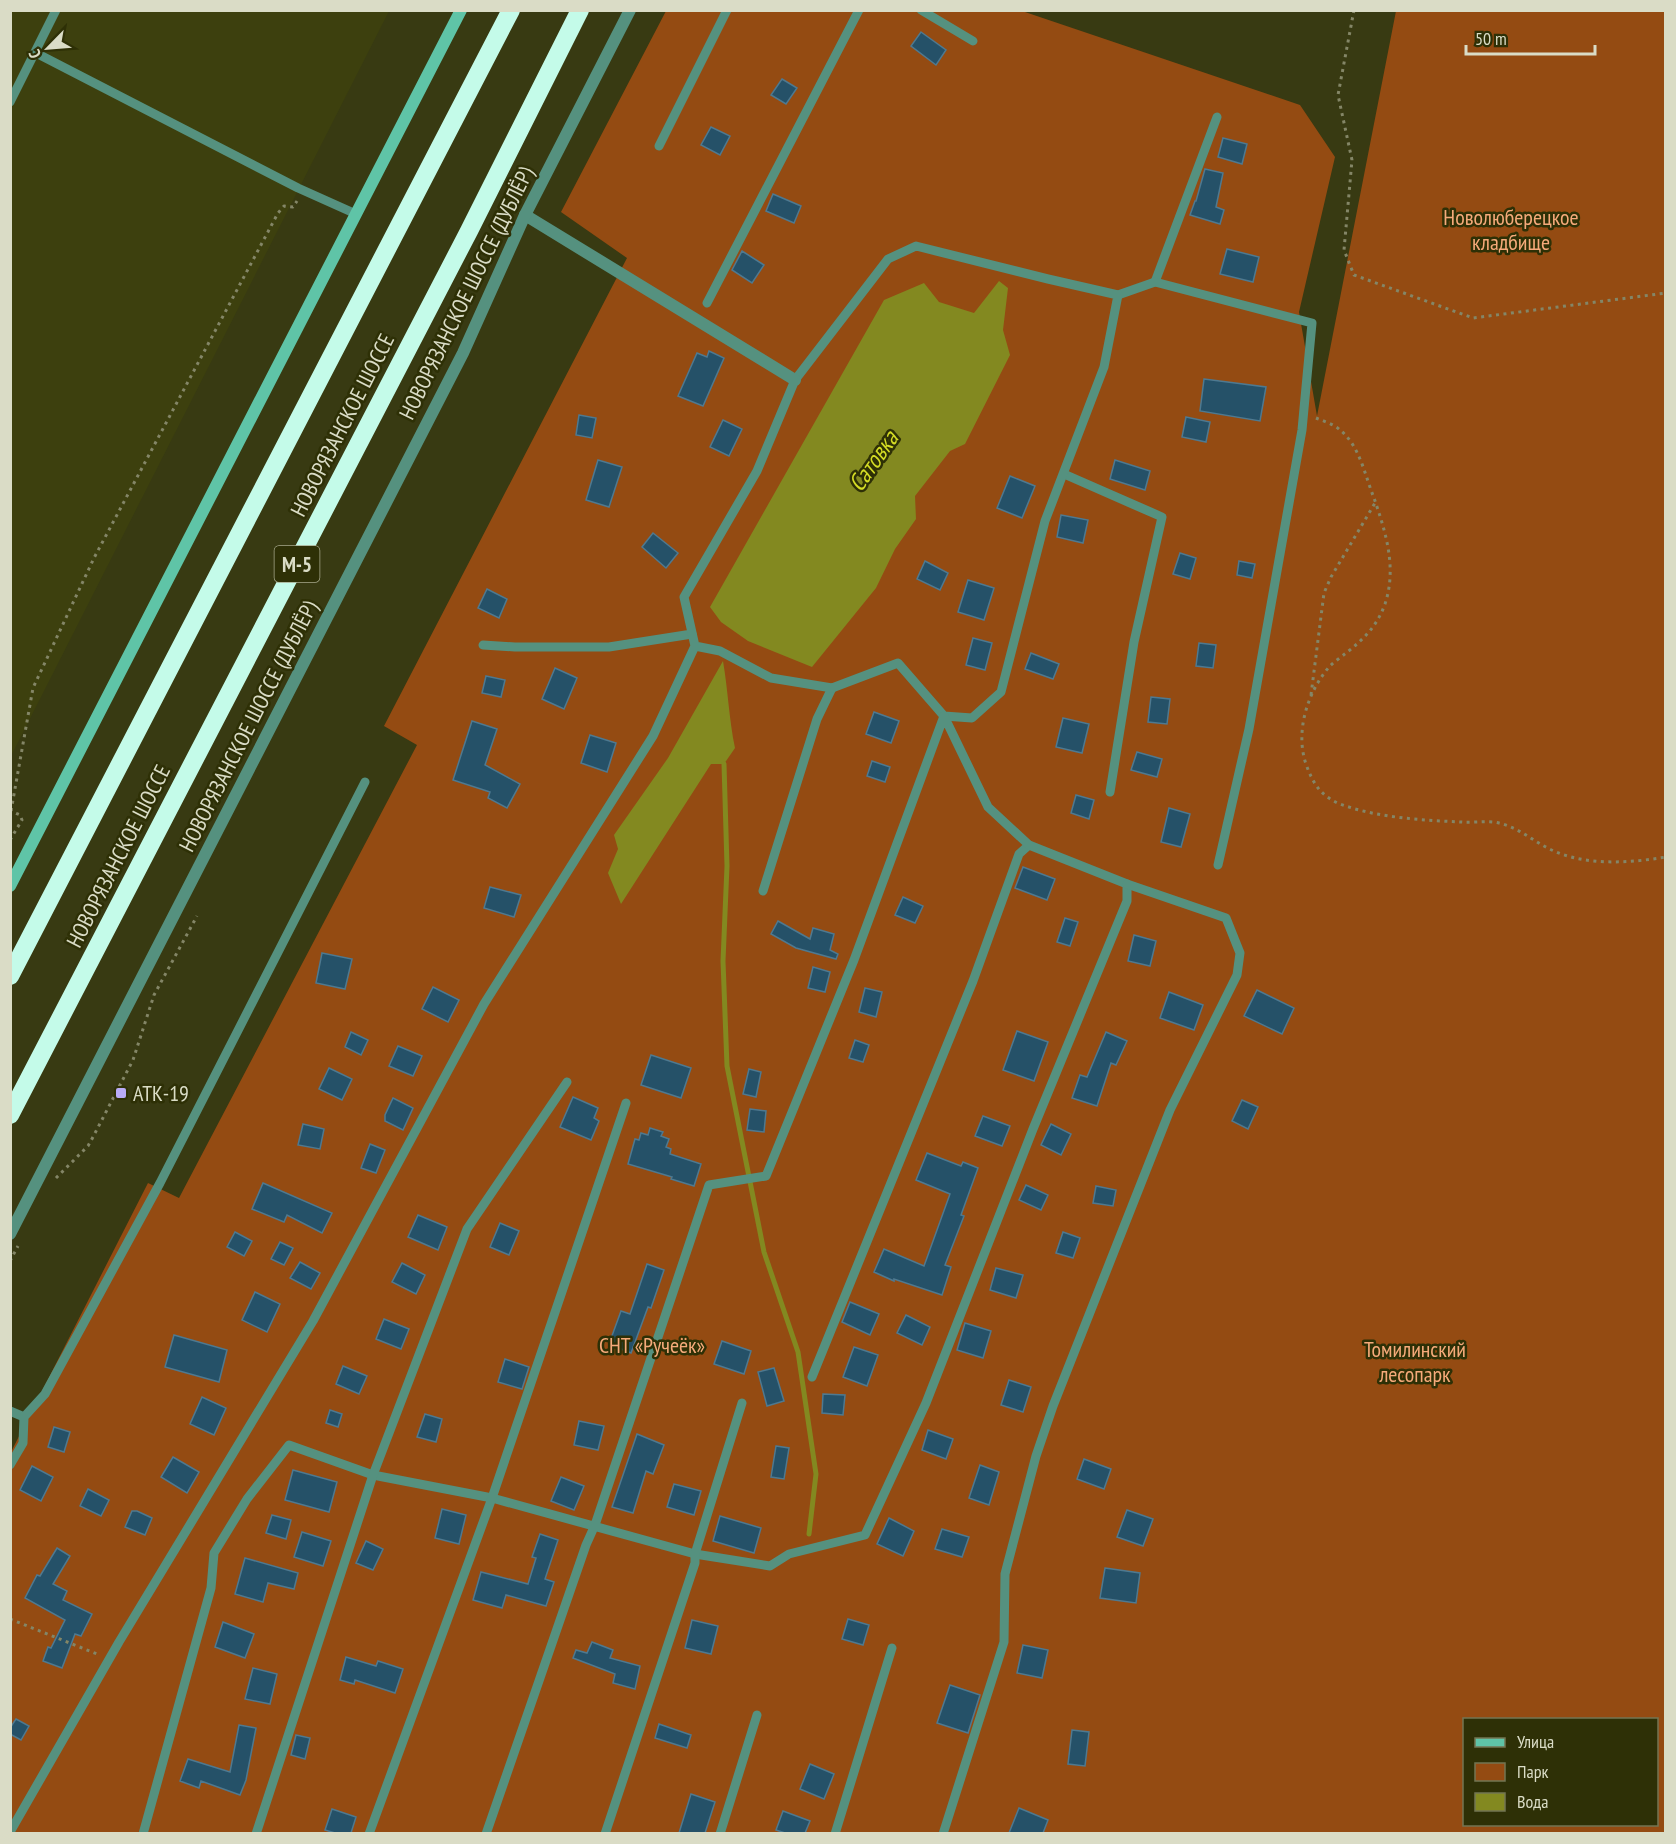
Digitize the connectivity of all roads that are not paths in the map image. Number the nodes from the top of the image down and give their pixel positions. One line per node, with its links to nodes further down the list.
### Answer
1 (56, 10): 10 (lane)
2 (461, 10): 14 (street)
3 (511, 10): 33 (highway, НОВОРЯЗАНСКОЕ ШОССЕ)
4 (580, 10): 36 (highway, НОВОРЯЗАНСКОЕ ШОССЕ / М-5)
5 (630, 10): 15 (street, НОВОРЯЗАНСКОЕ ШОССЕ (ДУБЛЁР))
6 (727, 10): 13 (lane)
7 (859, 10): 18 (lane)
8 (921, 10): 9 (lane)
9 (973, 41)
10 (36, 53): 11 (lane); 14 (lane)
11 (10, 102)
12 (1217, 117): 16 (lane)
13 (659, 146)
14 (356, 214): 31 (street)
15 (525, 215): 19 (street); 37 (street, НОВОРЯЗАНСКОЕ ШОССЕ (ДУБЛЁР))
16 (1155, 282): 17 (lane); 29 (lane)
17 (1118, 295): 19 (lane); 20 (lane)
18 (706, 303)
19 (795, 380): 21 (lane)
20 (1064, 474): 25 (lane); 27 (lane)
21 (692, 634): 22 (lane); 23 (lane)
22 (483, 645)
23 (695, 646): 24 (lane); 49 (lane)
24 (832, 688): 25 (lane); 32 (lane)
25 (944, 716): 28 (lane); 45 (lane)
26 (365, 782): 41 (lane)
27 (1110, 792)
28 (1029, 845): 30 (lane); 38 (lane)
29 (1218, 865)
30 (1127, 884): 46 (lane); 57 (lane)
31 (10, 886)
32 (763, 891)
33 (10, 976)
34 (567, 1082): 43 (lane)
35 (626, 1103): 44 (lane)
36 (10, 1115)
37 (16, 1237)
38 (812, 1377)
39 (742, 1403): 46 (lane)
40 (10, 1411): 41 (lane)
41 (24, 1417): 42 (lane)
42 (10, 1465)
43 (373, 1474): 44 (lane); 50 (lane); 51 (lane)
44 (492, 1497): 45 (lane); 52 (lane)
45 (595, 1525): 46 (lane); 53 (lane)
46 (695, 1554): 54 (lane)
47 (892, 1648): 56 (lane)
48 (757, 1715): 55 (lane)
49 (10, 1832)
50 (143, 1833)
51 (256, 1833)
52 (369, 1833)
53 (486, 1833)
54 (605, 1833)
55 (720, 1833)
56 (835, 1833)
57 (943, 1833)

